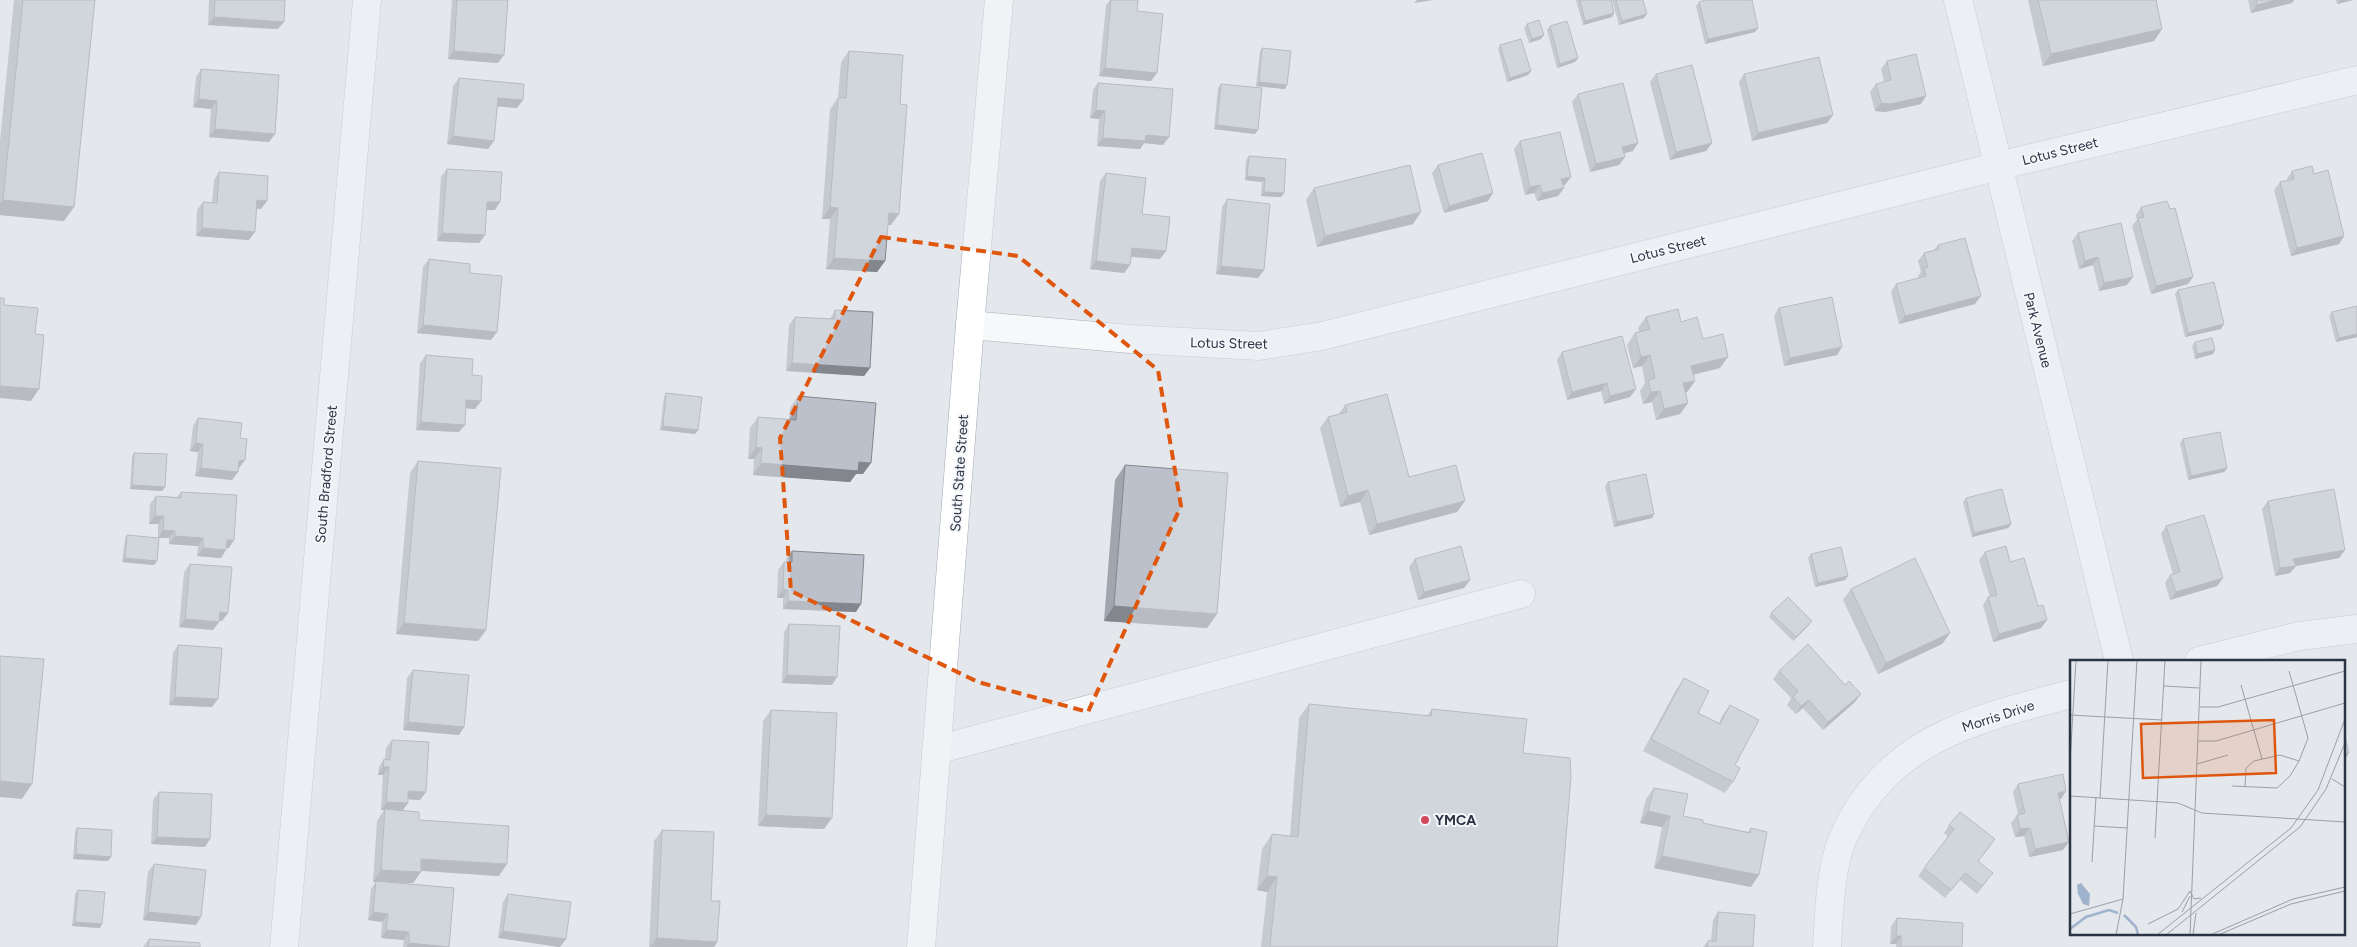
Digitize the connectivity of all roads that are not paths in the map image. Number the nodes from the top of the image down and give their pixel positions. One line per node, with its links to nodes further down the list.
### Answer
1 (367, 0): 13 (street, South Bradford Street)
2 (999, 0): 6 (main road, South State Street)
3 (1958, 0): 5 (street, Park Avenue)
4 (2357, 80): 5 (street, Lotus Street)
5 (1998, 167): 6 (street, Lotus Street); 9 (street, Park Avenue)
6 (970, 325): 12 (main road, South State Street)
7 (1521, 594): 12 (street)
8 (2357, 629): 10 (street)
9 (2119, 660)
10 (2203, 660)
11 (2070, 694): 15 (street, Morris Drive)
12 (936, 750): 14 (main road, South State Street)
13 (284, 947)
14 (921, 947)
15 (1827, 947)

